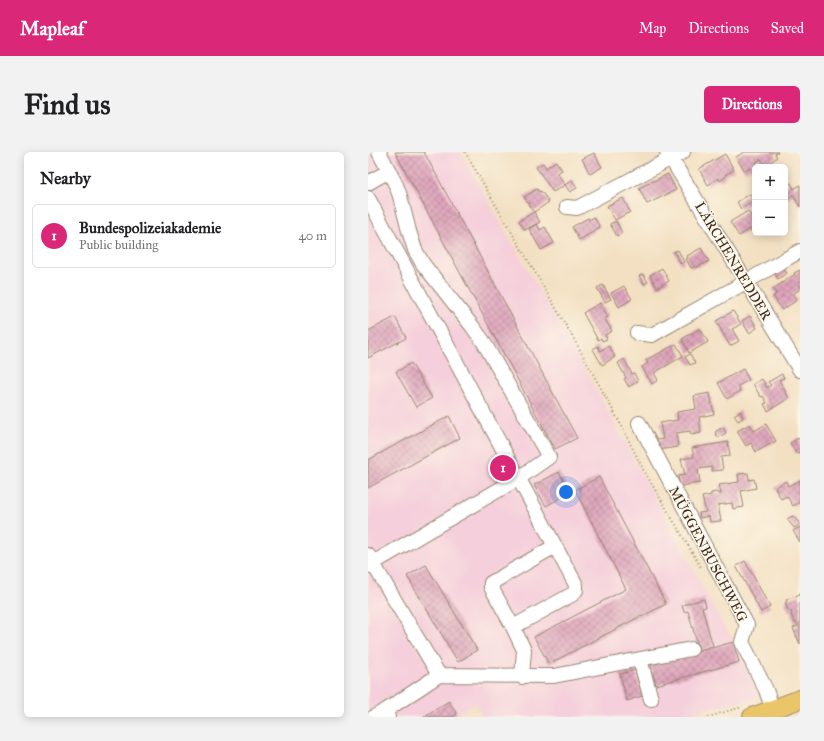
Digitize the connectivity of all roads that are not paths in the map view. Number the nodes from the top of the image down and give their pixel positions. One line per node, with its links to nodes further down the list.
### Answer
1 (379, 152): 4 (street)
2 (684, 152): 3 (street)
3 (669, 155): 7 (street); 9 (street, LÄRCHENREDDER)
4 (389, 171): 5 (street); 13 (street)
5 (368, 183)
6 (368, 198): 13 (street)
7 (567, 207)
8 (800, 251): 9 (street)
9 (746, 281): 10 (street); 11 (street, LÄRCHENREDDER)
10 (637, 333)
11 (800, 370)
12 (639, 423): 24 (street, MÜGGENBUSCHWEG)
13 (519, 478): 14 (street); 15 (street)
14 (555, 546): 16 (street); 16 (street)
15 (370, 562): 19 (street)
16 (513, 627): 20 (street)
17 (691, 649): 18 (street)
18 (640, 660): 20 (street); 21 (street)
19 (439, 675): 20 (street); 25 (street)
20 (522, 677)
21 (651, 699)
22 (800, 699): 24 (main road)
23 (748, 712): 24 (main road)
24 (774, 713)
25 (383, 715)

